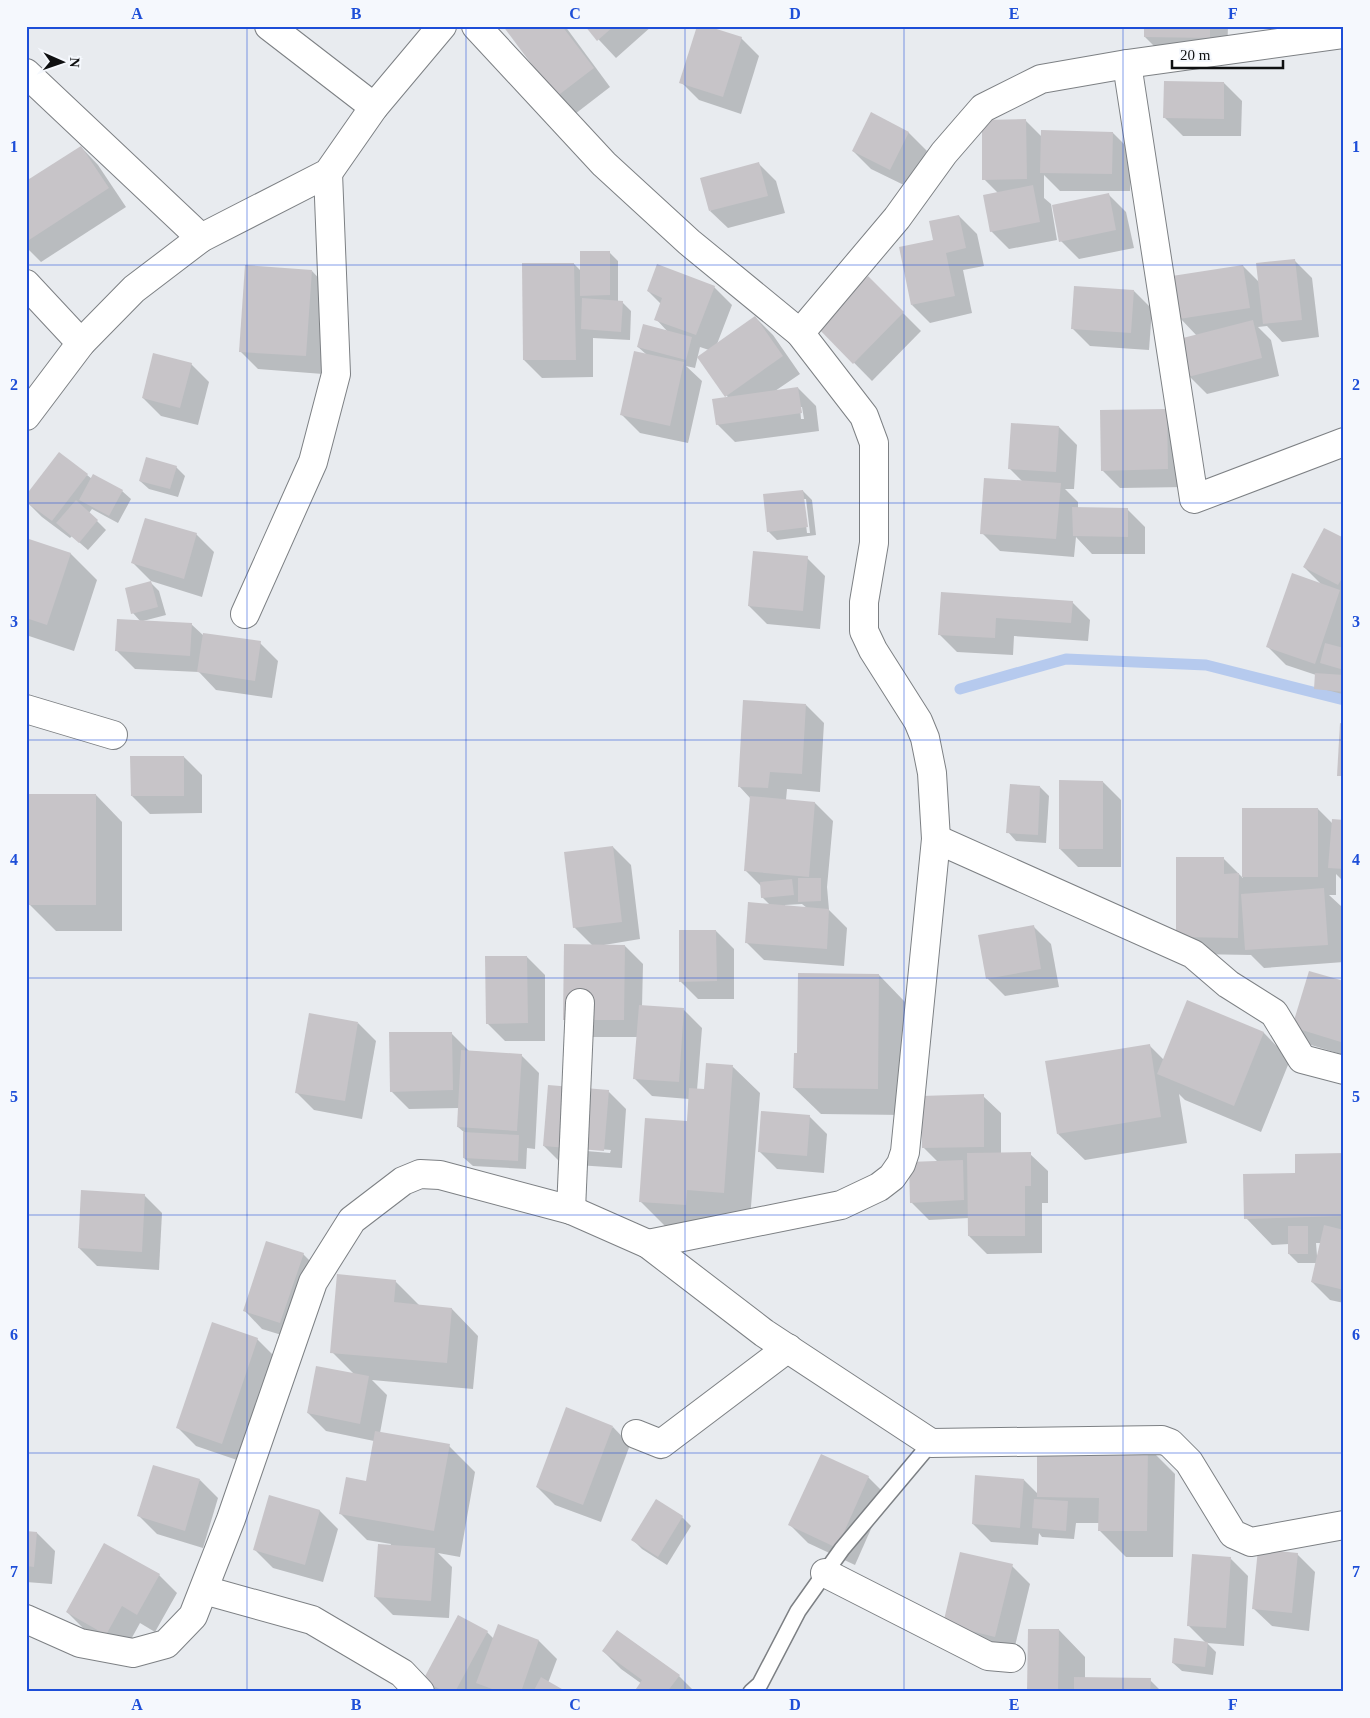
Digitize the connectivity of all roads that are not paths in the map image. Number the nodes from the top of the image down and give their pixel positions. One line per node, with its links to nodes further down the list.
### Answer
1 (269, 26): 7 (street)
2 (442, 26): 7 (street)
3 (476, 26): 11 (street)
4 (1344, 34): 5 (street)
5 (1127, 64): 11 (street); 14 (street)
6 (26, 72): 9 (street)
7 (374, 107): 8 (street)
8 (328, 173): 9 (street); 15 (street)
9 (201, 238): 12 (street)
10 (26, 284): 12 (street)
11 (800, 333): 18 (street)
12 (81, 343): 13 (street)
13 (26, 416)
14 (1344, 442)
15 (245, 614)
16 (26, 709): 17 (street)
17 (113, 735)
18 (936, 839): 20 (street); 22 (street)
19 (580, 1003): 21 (street)
20 (1344, 1070)
21 (571, 1210): 22 (street); 28 (street)
22 (648, 1244): 23 (street)
23 (788, 1348): 24 (street); 25 (street)
24 (636, 1434)
25 (931, 1443): 26 (street); 27 (lane)
26 (1344, 1525)
27 (825, 1573): 30 (street); 32 (lane)
28 (204, 1590): 29 (street); 31 (street)
29 (26, 1619)
30 (1011, 1658)
31 (420, 1692)
32 (751, 1692)

